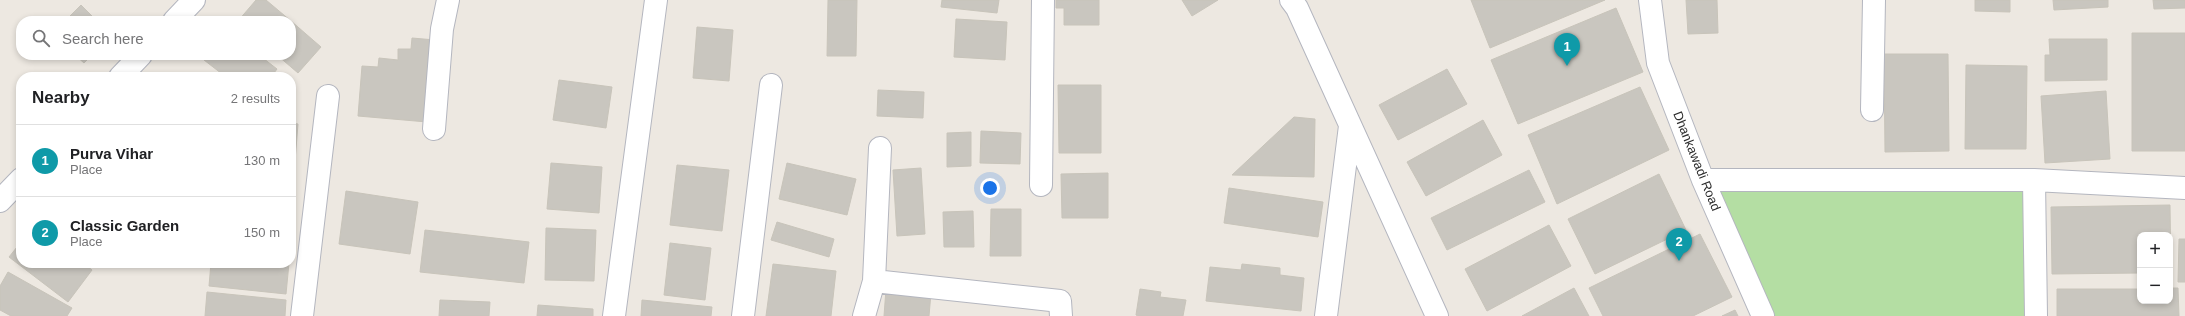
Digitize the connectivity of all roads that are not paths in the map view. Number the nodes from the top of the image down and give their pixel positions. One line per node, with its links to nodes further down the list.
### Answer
1 (194, 0): 8 (street)
2 (448, 0): 15 (street)
3 (656, 0): 25 (street)
4 (1043, 0): 20 (street)
5 (1290, 0): 14 (street)
6 (1650, 0): 17 (street, Dhankawadi Road)
7 (1874, 0): 13 (street)
8 (179, 16)
9 (136, 60): 10 (street)
10 (125, 72)
11 (771, 85): 26 (street)
12 (328, 96): 24 (street)
13 (1872, 110)
14 (1350, 126): 29 (street); 30 (street)
15 (434, 129)
16 (880, 148): 23 (street)
17 (1703, 180): 18 (street); 31 (street, Dhankawadi Road)
18 (2034, 180): 21 (street); 32 (street)
19 (16, 184): 22 (street)
20 (1041, 185)
21 (2185, 188)
22 (0, 201)
23 (874, 281): 27 (street); 28 (street)
24 (302, 316)
25 (614, 316)
26 (743, 316)
27 (864, 316)
28 (1061, 316)
29 (1326, 316)
30 (1437, 316)
31 (1763, 316)
32 (2036, 316)

